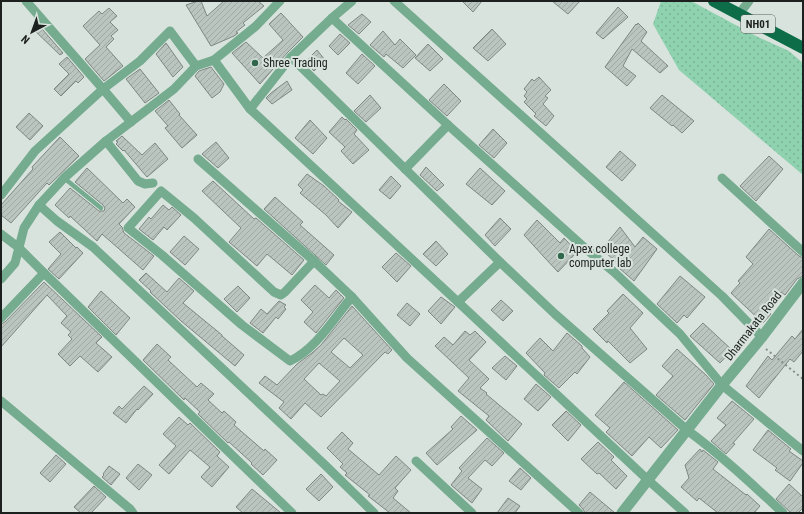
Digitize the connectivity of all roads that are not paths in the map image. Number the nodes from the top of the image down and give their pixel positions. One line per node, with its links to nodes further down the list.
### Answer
1 (26, 1): 13 (street)
2 (280, 1): 11 (street)
3 (352, 1): 8 (street)
4 (394, 1): 37 (street)
5 (714, 1): 7 (highway, NH01)
6 (749, 1): 7 (street)
7 (739, 14): 9 (highway, NH01)
8 (332, 18): 10 (street); 16 (street)
9 (803, 48)
10 (291, 58): 14 (street); 19 (street)
11 (214, 60): 12 (street); 14 (street)
12 (196, 66): 13 (street); 15 (street)
13 (103, 89): 15 (street); 23 (street)
14 (250, 109): 35 (street)
15 (131, 122): 17 (street)
16 (448, 125): 19 (street); 38 (street)
17 (106, 141): 20 (street); 22 (street)
18 (198, 159): 29 (street)
19 (405, 169): 30 (street)
20 (64, 178): 24 (street); 25 (lane)
21 (722, 178): 28 (street)
22 (153, 183)
23 (1, 195)
24 (39, 205): 27 (street); 46 (street)
25 (102, 208)
26 (1, 234): 27 (street)
27 (18, 247): 31 (street); 32 (street)
28 (803, 252)
29 (314, 261): 34 (street); 34 (street)
30 (500, 262): 35 (street); 40 (street)
31 (44, 273): 36 (street); 45 (street)
32 (1, 279)
33 (803, 283): 37 (street, Dharmakata Road)
34 (352, 297): 48 (street)
35 (458, 302): 43 (street)
36 (1, 318)
37 (760, 339): 38 (street, Dharmakata Road)
38 (722, 385): 40 (street, Dharmakata Road); 41 (street)
39 (1, 401): 44 (street)
40 (687, 430): 43 (street, Dharmakata Road); 51 (street)
41 (803, 451)
42 (416, 461): 47 (street)
43 (648, 480): 49 (street, Dharmakata Road); 50 (street)
44 (133, 513)
45 (292, 513)
46 (374, 513)
47 (472, 513)
48 (579, 513)
49 (622, 513)
50 (685, 513)
51 (782, 513)

